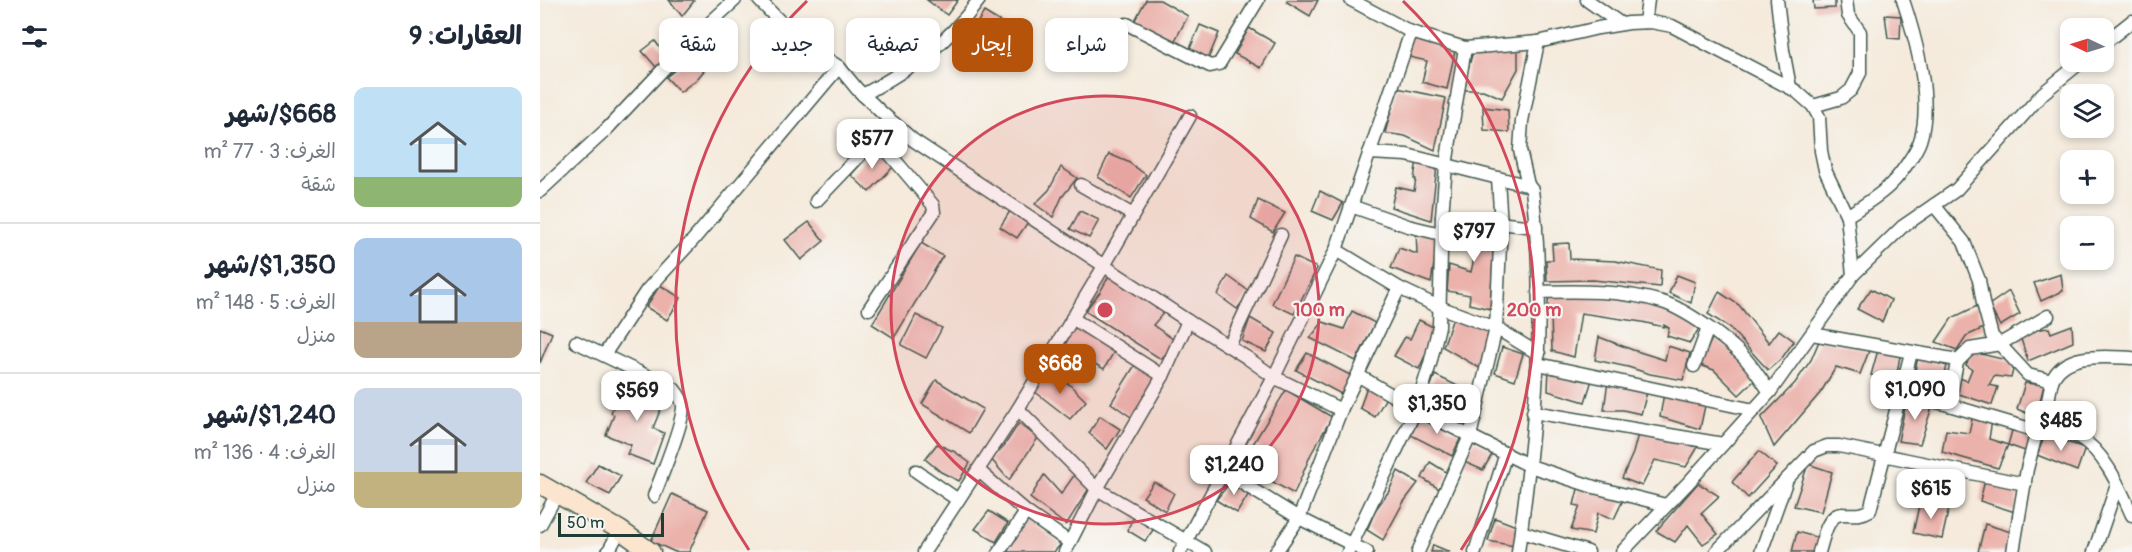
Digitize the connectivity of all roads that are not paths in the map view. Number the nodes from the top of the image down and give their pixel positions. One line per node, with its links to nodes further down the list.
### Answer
1 (735, 0): 32 (street)
2 (759, 0): 19 (street)
3 (979, 0): 22 (street)
4 (1258, 0): 14 (street)
5 (1351, 0): 15 (street)
6 (1587, 0): 13 (street)
7 (1648, 0): 12 (street)
8 (1777, 0): 21 (street)
9 (1846, 0): 23 (street)
10 (1903, 0): 37 (street)
11 (2132, 21): 16 (street)
12 (1645, 22): 13 (street); 21 (street)
13 (1621, 24): 17 (street)
14 (1128, 25)
15 (1411, 32): 18 (street); 27 (street)
16 (2114, 35)
17 (1538, 42): 18 (street); 31 (street)
18 (1465, 48): 28 (street)
19 (839, 67): 22 (street); 60 (street)
20 (2069, 72): 34 (street)
21 (1790, 87): 23 (street)
22 (863, 95): 25 (street)
23 (1813, 106): 37 (street)
24 (1190, 116): 36 (street)
25 (894, 123): 26 (street); 44 (street)
26 (877, 139): 33 (street); 49 (street)
27 (1369, 153): 28 (street); 35 (street)
28 (1446, 165): 29 (street); 38 (street)
29 (1498, 179): 31 (street); 39 (street)
30 (1081, 185): 36 (street)
31 (1528, 185): 40 (street)
32 (540, 191)
33 (816, 201)
34 (1934, 205): 45 (street); 57 (street)
35 (1351, 206): 41 (street); 43 (street)
36 (1133, 216): 44 (street)
37 (1848, 216): 45 (street)
38 (1442, 217): 39 (street); 41 (street)
39 (1501, 225): 40 (street); 54 (street)
40 (1536, 227): 47 (street)
41 (1441, 234): 48 (street)
42 (1281, 236): 58 (street)
43 (1336, 250): 46 (street); 67 (street)
44 (1104, 266): 51 (street); 52 (street)
45 (1853, 275): 55 (street)
46 (1398, 288): 48 (street); 66 (street)
47 (1538, 292): 53 (street); 62 (street)
48 (1439, 307): 54 (street); 73 (street)
49 (869, 309)
50 (2048, 316): 57 (street)
51 (1072, 318): 65 (street); 72 (street)
52 (1188, 321): 58 (street); 65 (street)
53 (1708, 327): 64 (street); 69 (street)
54 (1496, 328): 62 (street); 78 (street)
55 (1812, 334): 59 (street); 69 (street)
56 (576, 342): 60 (street)
57 (2000, 344): 63 (street); 68 (street)
58 (1229, 346): 67 (street)
59 (1911, 353): 63 (street); 70 (street)
60 (604, 356): 92 (street)
61 (2132, 358): 68 (street)
62 (1539, 359): 75 (street); 76 (street)
63 (1957, 362): 71 (street)
64 (1695, 366)
65 (1163, 376): 90 (street)
66 (1359, 376): 73 (street); 74 (street)
67 (1274, 377): 74 (street); 85 (street)
68 (2052, 381): 77 (street)
69 (1770, 392): 75 (street)
70 (1900, 393): 71 (street); 81 (street)
71 (1949, 405): 77 (street)
72 (1018, 409): 83 (street); 90 (street)
73 (1416, 409): 78 (street); 103 (street)
74 (1341, 410): 97 (street)
75 (1754, 410): 79 (street)
76 (1533, 412): 79 (street); 82 (street)
77 (2037, 431): 88 (street); 89 (street)
78 (1470, 436): 80 (street); 111 (street)
79 (1723, 444): 94 (street)
80 (1506, 453): 82 (street); 112 (street)
81 (1884, 456): 86 (street); 88 (street); 118 (street)
82 (1530, 466): 94 (street); 100 (street)
83 (978, 470): 93 (street); 95 (street)
84 (916, 471): 93 (street)
85 (1222, 471): 97 (street); 102 (street)
86 (1788, 478): 116 (street); 117 (street)
87 (540, 484): 91 (main road)
88 (2025, 484): 119 (street)
89 (2117, 485): 96 (street); 120 (street)
90 (1097, 489): 101 (street); 102 (street)
91 (557, 494): 98 (street); 99 (main road)
92 (654, 496)
93 (958, 500): 106 (street)
94 (1666, 506): 115 (street)
95 (1026, 512): 101 (street); 107 (street)
96 (2132, 515)
97 (1299, 518): 103 (street); 109 (street)
98 (540, 525)
99 (620, 530): 104 (street); 105 (main road)
100 (1521, 532): 113 (street); 114 (street)
101 (1067, 547)
102 (1183, 547): 108 (street)
103 (1350, 548): 110 (street)
104 (608, 552)
105 (651, 552)
106 (924, 552)
107 (999, 552)
108 (1205, 552)
109 (1276, 552)
110 (1367, 552)
111 (1418, 552)
112 (1474, 552)
113 (1518, 552)
114 (1588, 552)
115 (1622, 552)
116 (1716, 552)
117 (1761, 552)
118 (1819, 552)
119 (2013, 552)
120 (2094, 552)

